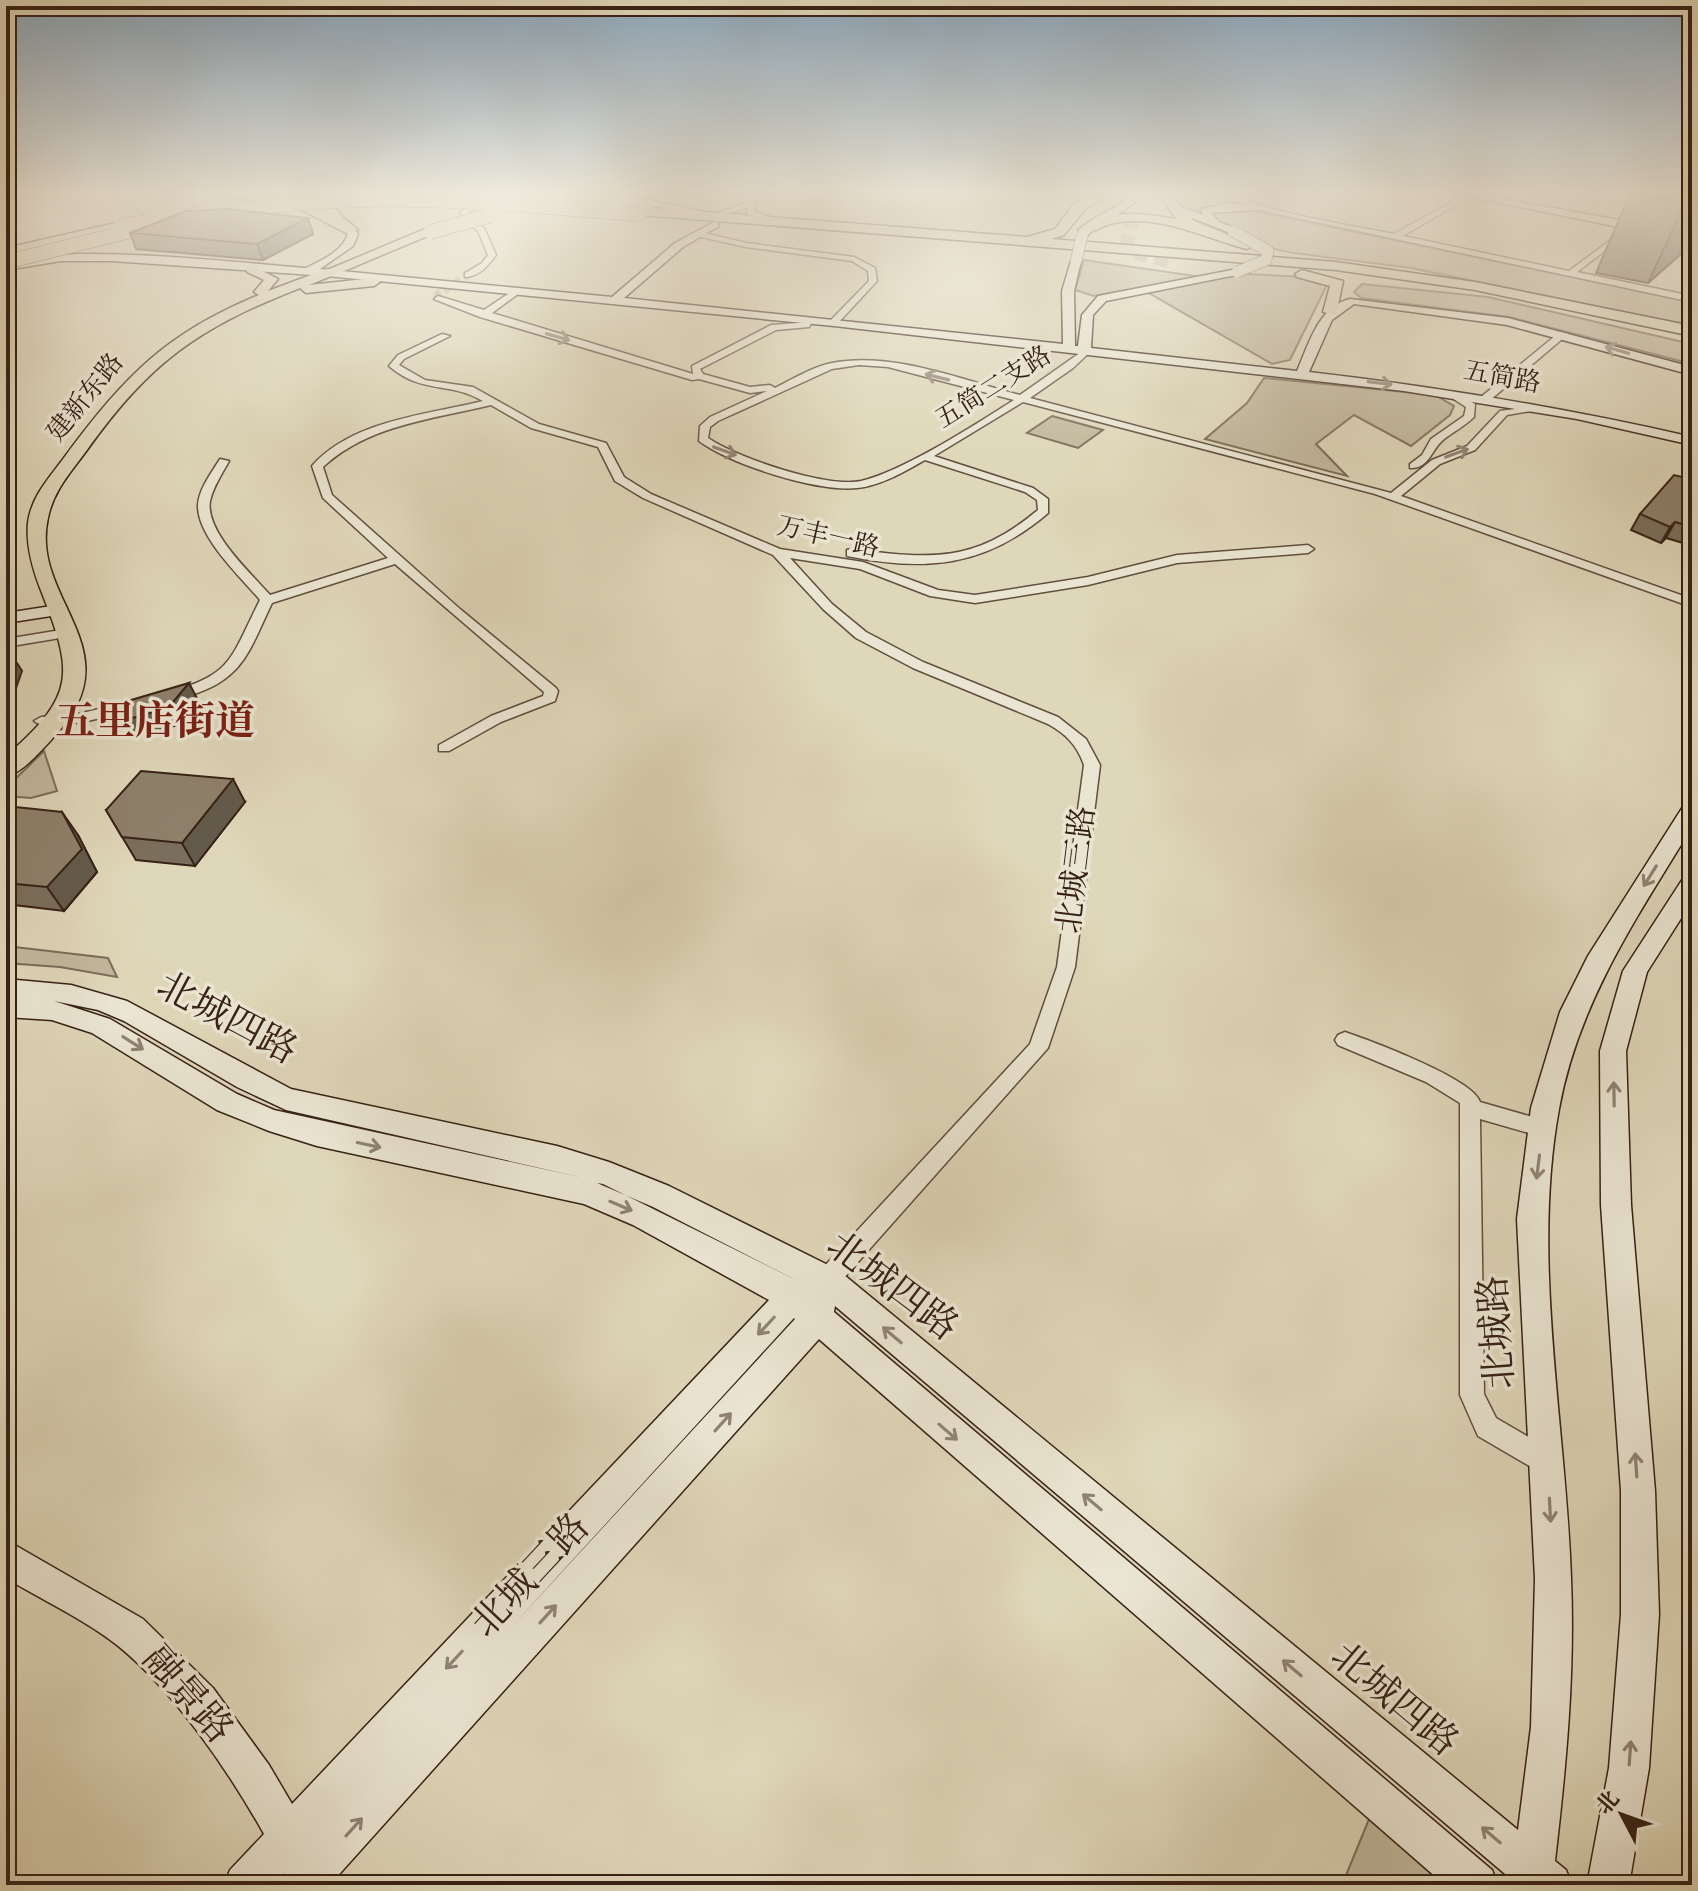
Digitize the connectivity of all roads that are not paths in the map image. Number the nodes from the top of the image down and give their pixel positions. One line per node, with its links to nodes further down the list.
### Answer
1 (271, 281): 21 (main road)
2 (300, 281): 21 (main road, 建新东路)
3 (380, 281): 29 (main road)
4 (385, 281): 25 (main road, 五简路)
5 (385, 281): 19 (main road, 五简路)
6 (637, 281): 25 (main road)
7 (873, 281): 31 (street)
8 (1068, 281): 18 (main road)
9 (1190, 281): 22 (main road)
10 (1335, 281): 27 (highway)
11 (1359, 281): 26 (highway)
12 (1383, 281): 20 (highway)
13 (1401, 281): 20 (highway)
14 (1441, 281): 17 (highway)
15 (1447, 281): 17 (highway)
16 (1605, 281): 24 (street)
17 (1475, 286): 33 (highway)
18 (1068, 291): 22 (main road); 37 (main road)
19 (514, 294): 28 (street); 30 (main road, 五简路)
20 (1501, 296): 36 (highway)
21 (261, 297): 29 (main road, 建新东路); 63 (main road, 建新东路)
22 (1102, 298): 38 (main road)
23 (438, 299): 28 (street)
24 (1692, 299)
25 (615, 300): 31 (main road, 五简路)
26 (1363, 301): 27 (main road, 五简路); 34 (main road, 五简路)
27 (1331, 312): 43 (main road)
28 (483, 315): 39 (street, one-way to 39)
29 (222, 319): 63 (main road, 建新东路)
30 (765, 320): 32 (main road, 五简路); 41 (street)
31 (834, 322): 37 (main road, 五简路)
32 (809, 324): 37 (main road, 五简路); 40 (street)
33 (1692, 331)
34 (1563, 334): 42 (main road, 五简路, one-way to 34); 48 (street)
35 (445, 336): 49 (street, 万丰一路)
36 (1692, 338)
37 (1069, 349): 38 (main road, 五简路); 47 (street, 五简二支路)
38 (1084, 351): 43 (main road, 五简路); 47 (street, 五简二支路)
39 (643, 362): 41 (street); 44 (street)
40 (701, 363): 41 (street); 45 (street)
41 (689, 366): 44 (street)
42 (1692, 371)
43 (1302, 375): 46 (main road, 五简路, one-way to 46)
44 (695, 378): 51 (street)
45 (792, 382): 47 (street, 五简二支路, one-way to 45); 51 (street, 五简二支路)
46 (1452, 394): 48 (main road, 五简路); 55 (street)
47 (1017, 397): 53 (street, 五简二支路); 55 (street)
48 (1485, 399): 50 (main road, 五简路)
49 (495, 401): 57 (street, 万丰一路); 60 (street)
50 (1533, 408): 52 (main road, 五简路); 56 (street, one-way to 50)
51 (733, 410): 53 (street, 五简二支路, one-way to 53)
52 (1692, 441)
53 (924, 456): 57 (street)
54 (224, 461): 61 (street)
55 (1379, 492): 56 (street)
56 (1393, 497): 62 (street)
57 (725, 530): 59 (street, 万丰一路)
58 (1308, 549): 59 (street, 万丰一路)
59 (777, 552): 78 (street, 北城三路)
60 (397, 559): 61 (street); 68 (street)
61 (267, 600): 67 (street)
62 (1692, 603)
63 (51, 611): 64 (main road); 65 (main road, 建新东路)
64 (6, 618)
65 (60, 634): 66 (street); 67 (main road, 建新东路)
66 (6, 643)
67 (49, 721): 69 (main road, 建新东路); 70 (main road, 建新东路)
68 (444, 748)
69 (6, 754)
70 (6, 769)
71 (1692, 810): 77 (main road, 北城路, one-way to 77)
72 (1692, 883): 87 (main road, one-way to 72)
73 (6, 988): 78 (main road, 北城四路)
74 (6, 1007): 79 (main road, 北城四路, one-way to 79)
75 (1345, 1040): 76 (street)
76 (1472, 1108): 77 (street); 80 (street)
77 (1543, 1128): 80 (main road, 北城路, one-way to 80)
78 (827, 1280): 79 (main road, 北城三路); 83 (main road, 北城四路, one-way to 78)
79 (805, 1308): 82 (main road, 北城三路, one-way to 82); 84 (main road, 北城三路, one-way to 79); 86 (main road, 北城四路, one-way to 86)
80 (1547, 1462): 83 (main road, 北城路, one-way to 83)
81 (6, 1558): 82 (main road, 融景路)
82 (288, 1838): 84 (main road, 融景路); 85 (main road, 北城三路)
83 (1539, 1880)
84 (309, 1882)
85 (245, 1885)
86 (1477, 1885)
87 (1608, 1885)

